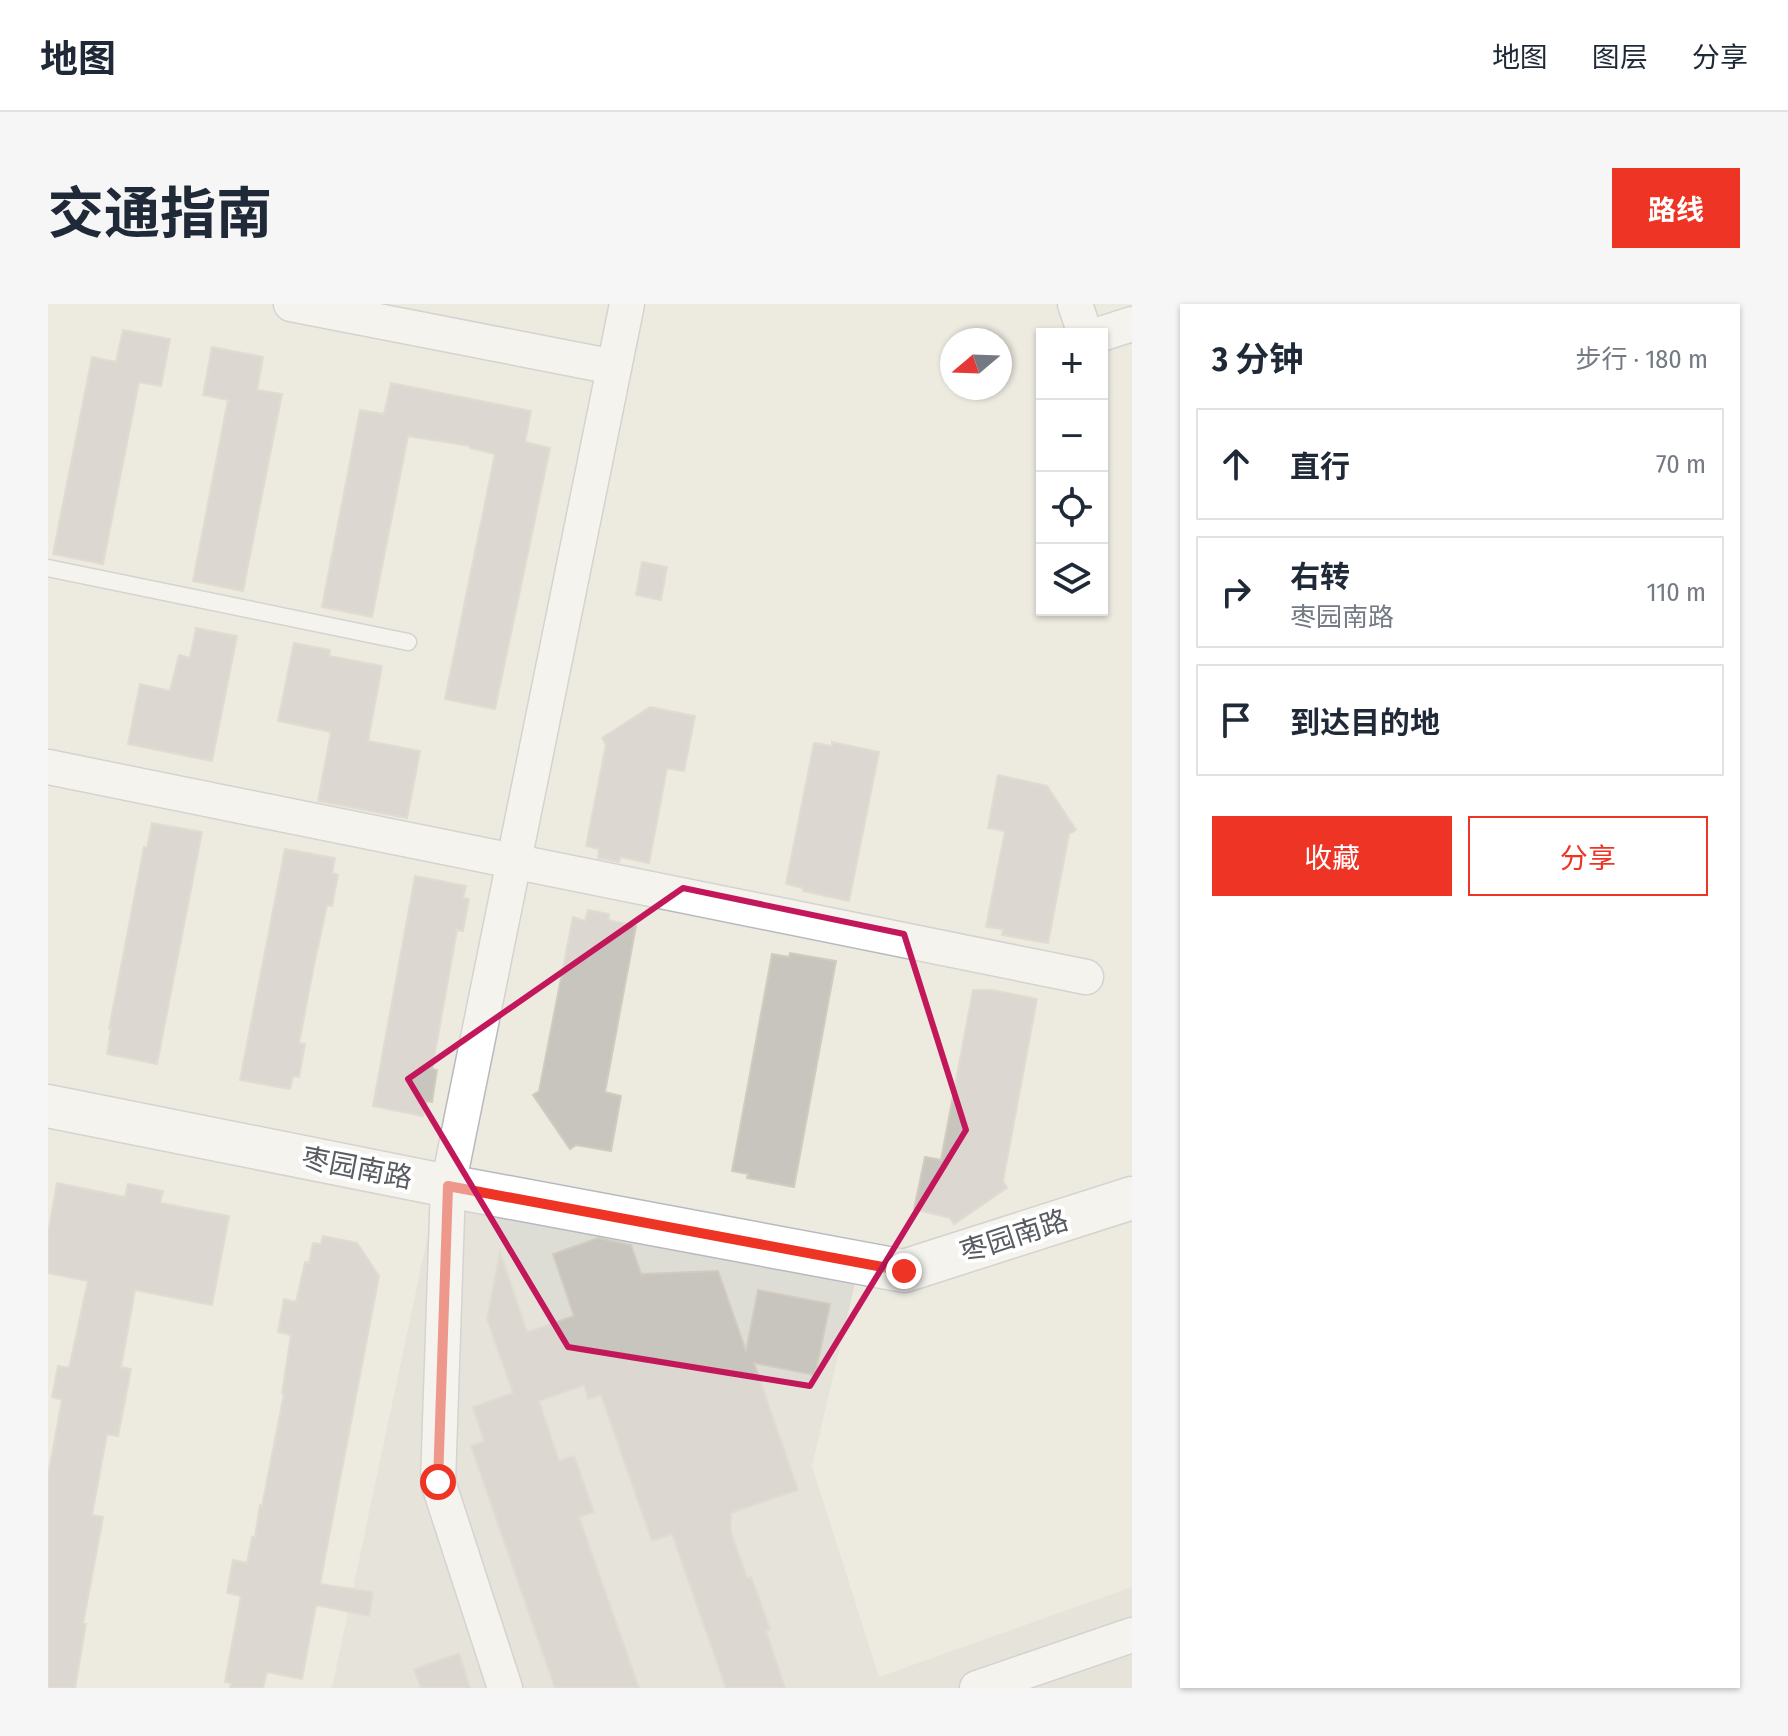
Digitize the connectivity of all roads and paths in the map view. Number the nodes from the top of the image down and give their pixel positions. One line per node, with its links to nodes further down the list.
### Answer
1 (291, 304): 7 (street)
2 (627, 304): 7 (street)
3 (1075, 304): 5 (street)
4 (1132, 324): 6 (street)
5 (1083, 328)
6 (1108, 332)
7 (614, 367): 11 (street)
8 (48, 568): 9 (lane)
9 (408, 642)
10 (48, 767): 11 (street)
11 (514, 860): 12 (street); 14 (street)
12 (1086, 977)
13 (48, 1106): 14 (street, 枣园南路)
14 (448, 1186): 15 (street, 枣园南路); 17 (street)
15 (1132, 1198)
16 (1132, 1635): 18 (street)
17 (505, 1688)
18 (977, 1688)

